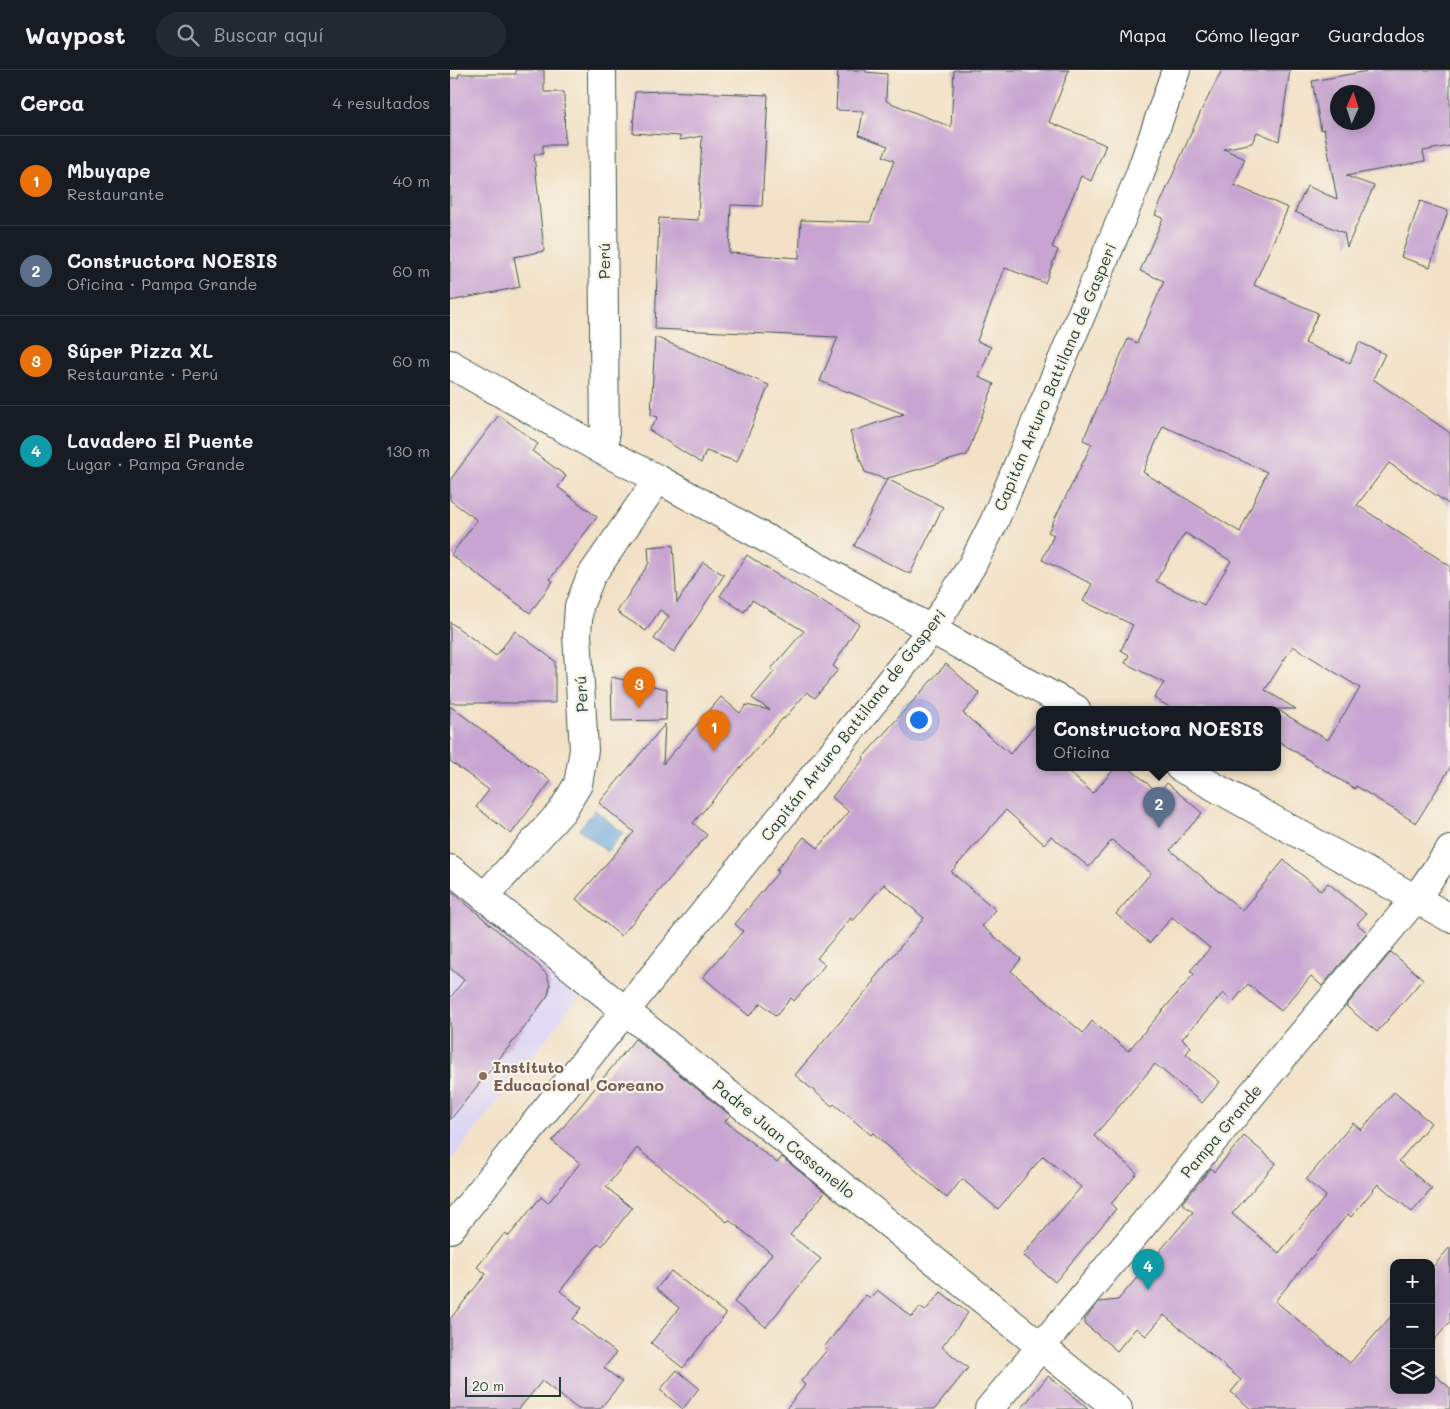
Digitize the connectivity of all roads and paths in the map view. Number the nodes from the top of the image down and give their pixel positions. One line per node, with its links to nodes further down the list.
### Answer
1 (602, 70): 4 (street, Perú)
2 (1176, 70): 6 (street, Capitán Arturo Battilana de Gasperi)
3 (450, 364): 4 (street)
4 (605, 452): 5 (street)
5 (658, 479): 6 (street); 11 (street, Perú)
6 (932, 629): 7 (street); 14 (street, Capitán Arturo Battilana de Gasperi)
7 (1071, 706)
8 (1186, 771): 12 (street)
9 (1450, 850): 12 (street, Pampa Grande)
10 (450, 869): 11 (street, Padre Juan Cassanello)
11 (484, 896): 14 (street, Padre Juan Cassanello)
12 (1416, 898): 13 (street); 16 (street, Pampa Grande)
13 (1450, 918)
14 (626, 1011): 15 (street, Capitán Arturo Battilana de Gasperi); 16 (street, Padre Juan Cassanello)
15 (450, 1229)
16 (1041, 1346): 17 (street, Pampa Grande); 18 (street, Padre Juan Cassanello)
17 (989, 1409)
18 (1118, 1409)

